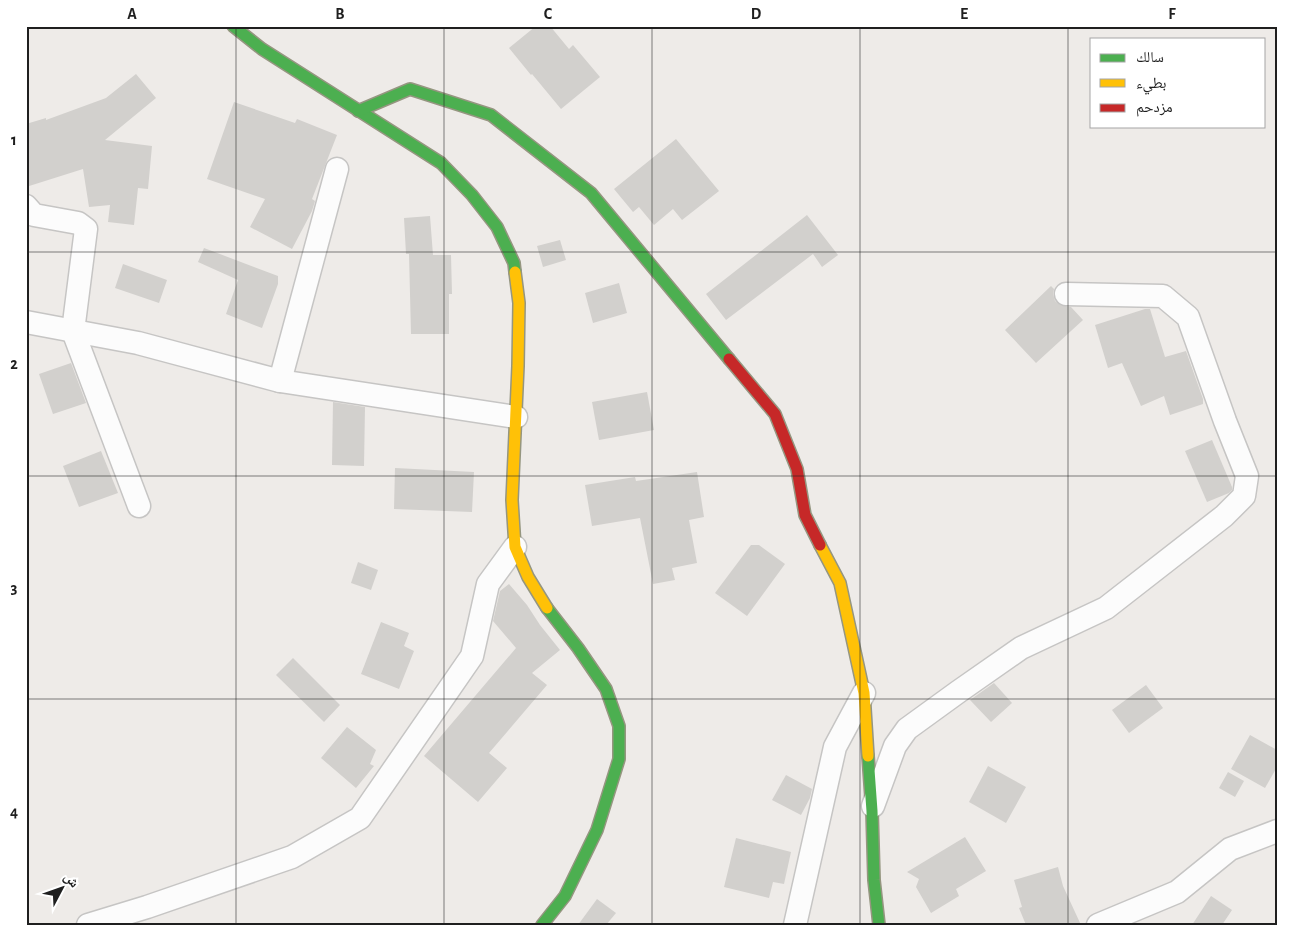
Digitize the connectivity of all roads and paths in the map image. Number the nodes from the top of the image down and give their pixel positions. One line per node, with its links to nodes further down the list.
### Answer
1 (233, 26): 2 (main road)
2 (358, 111): 9 (main road); 12 (main road)
3 (336, 168): 8 (street)
4 (26, 206): 7 (street)
5 (1066, 294): 13 (street)
6 (26, 322): 7 (street)
7 (73, 330): 8 (street); 10 (street)
8 (280, 381): 9 (street)
9 (516, 417): 11 (main road)
10 (139, 506)
11 (515, 547): 15 (street); 16 (main road)
12 (864, 693): 13 (main road); 17 (street)
13 (872, 811): 18 (main road)
14 (1277, 831): 19 (street)
15 (88, 925)
16 (542, 925)
17 (794, 925)
18 (879, 925)
19 (1098, 925)

